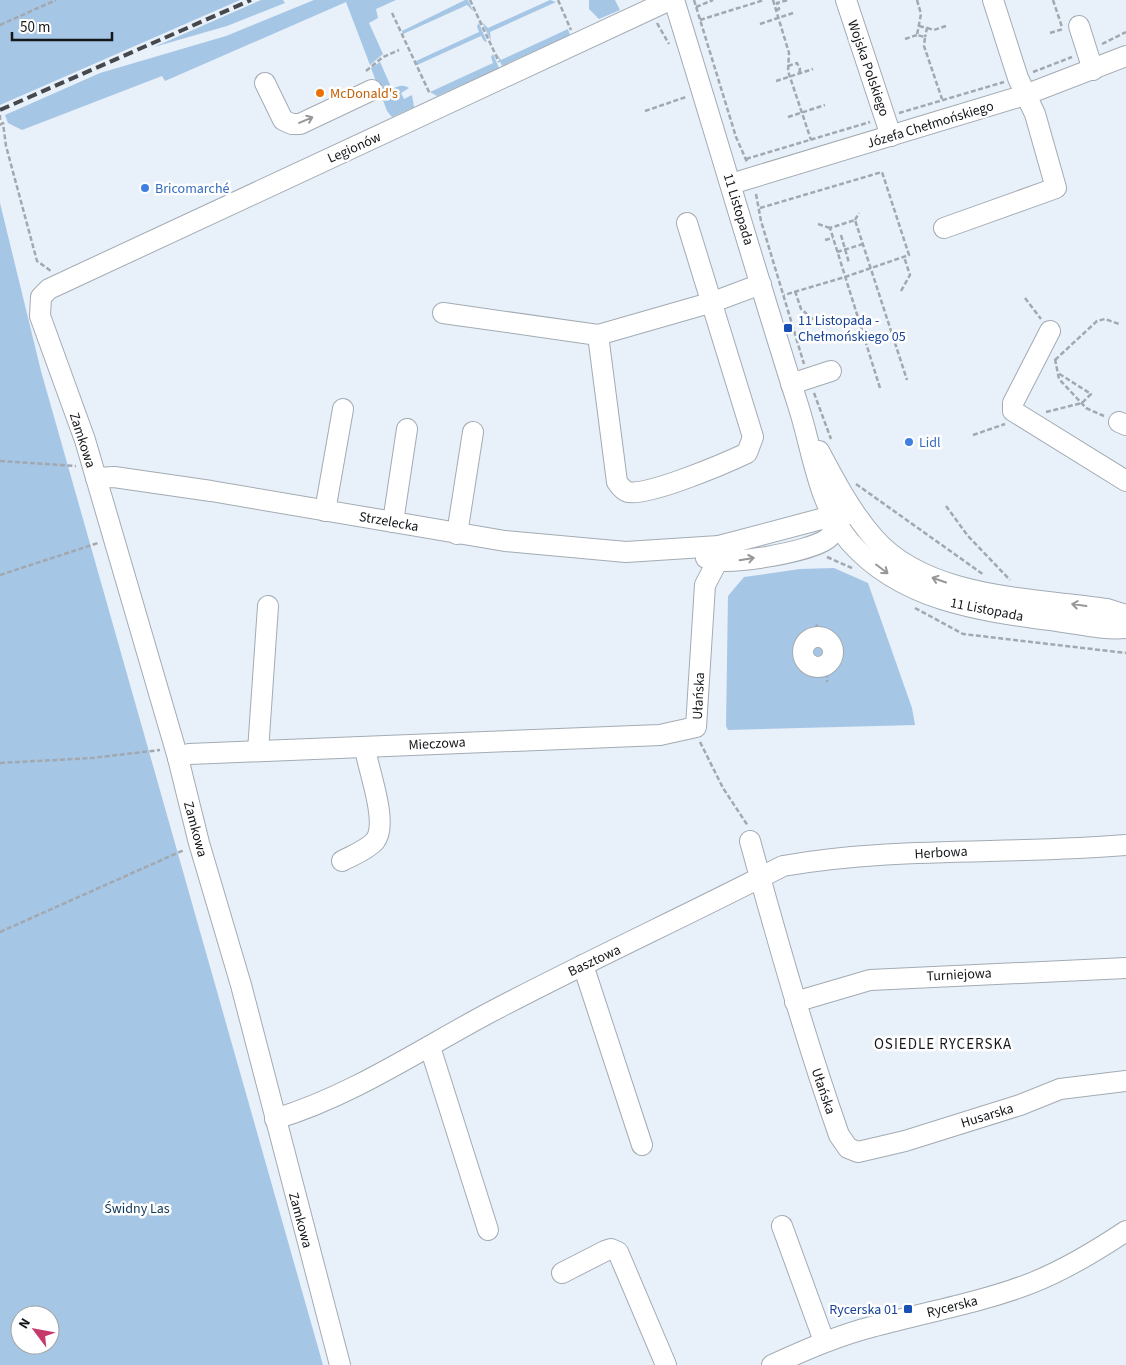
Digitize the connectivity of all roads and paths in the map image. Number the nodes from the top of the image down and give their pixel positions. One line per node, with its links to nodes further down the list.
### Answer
1 (56, 0): 21 (path)
2 (470, 0): 37 (path)
3 (558, 0): 27 (path)
4 (672, 0): 60 (street, 11 Listopada); 83 (street, Legionów)
5 (694, 0): 14 (path)
6 (713, 0): 14 (path)
7 (764, 0): 19 (path)
8 (774, 0): 15 (path)
9 (788, 0): 15 (path)
10 (846, 0): 57 (street, Wojska Polskiego)
11 (917, 0): 23 (path)
12 (993, 0): 45 (street)
13 (1053, 0): 26 (path)
14 (696, 7): 19 (path)
15 (776, 10): 18 (path)
16 (392, 13): 48 (path)
17 (793, 13): 18 (path)
18 (778, 18): 20 (path); 36 (path)
19 (700, 20): 59 (path)
20 (760, 24)
21 (0, 25)
22 (658, 25): 32 (path)
23 (919, 26): 25 (path); 29 (path)
24 (946, 26): 25 (path)
25 (927, 28): 30 (path)
26 (1072, 31): 34 (street)
27 (572, 34)
28 (1125, 34): 34 (path)
29 (917, 35): 30 (path); 31 (path)
30 (925, 37): 49 (path)
31 (905, 39)
32 (670, 45)
33 (399, 50): 40 (path)
34 (1085, 51): 39 (street); 45 (path)
35 (1126, 56): 39 (street, Józefa Chełmońskiego)
36 (788, 66): 41 (path); 42 (path)
37 (502, 69)
38 (813, 69): 41 (path)
39 (1093, 70): 45 (street, Józefa Chełmońskiego)
40 (366, 71)
41 (799, 74): 42 (path)
42 (790, 76): 43 (path); 52 (path)
43 (776, 81)
44 (265, 83): 47 (street, one-way to 47)
45 (1021, 86): 49 (path); 57 (street, Józefa Chełmońskiego); 67 (street)
46 (684, 88): 51 (path)
47 (372, 90)
48 (438, 98)
49 (942, 99): 57 (path)
50 (826, 104): 52 (path)
51 (645, 111)
52 (801, 112): 54 (path); 58 (path)
53 (0, 115): 55 (path)
54 (788, 117)
55 (0, 120)
56 (0, 125): 77 (path)
57 (888, 126): 58 (path); 59 (street, Józefa Chełmońskiego)
58 (811, 140): 59 (path)
59 (749, 168): 60 (street, Józefa Chełmońskiego); 61 (path)
60 (732, 184): 79 (street, 11 Listopada)
61 (760, 208): 74 (path); 82 (path)
62 (859, 213): 63 (path)
63 (856, 220): 66 (path); 71 (path)
64 (687, 222): 85 (street)
65 (818, 224): 66 (path)
66 (830, 228): 69 (path)
67 (944, 228)
68 (841, 235): 72 (path)
69 (833, 238): 70 (path); 73 (path)
70 (825, 240)
71 (863, 244): 72 (path); 76 (path)
72 (845, 249): 73 (path); 75 (path)
73 (837, 252): 78 (path)
74 (904, 257): 76 (path); 80 (path)
75 (849, 263)
76 (871, 268): 78 (path); 94 (path)
77 (55, 274)
78 (845, 277): 81 (path); 96 (path)
79 (761, 284): 85 (street); 95 (street, 11 Listopada)
80 (901, 291)
81 (795, 292): 82 (path); 87 (path)
82 (784, 294): 95 (path)
83 (41, 297): 105 (street, Zamkowa)
84 (1025, 298): 89 (path)
85 (713, 302): 90 (street); 90 (street)
86 (443, 313): 90 (street)
87 (816, 322)
88 (1118, 324): 91 (path)
89 (1046, 326): 91 (path); 106 (street)
90 (598, 335)
91 (1055, 360): 93 (path)
92 (831, 371): 95 (street)
93 (1058, 373): 97 (path); 97 (path)
94 (906, 380)
95 (800, 382): 99 (street, 11 Listopada); 103 (path)
96 (880, 388)
97 (1082, 403): 100 (path)
98 (343, 409): 110 (street)
99 (802, 418): 107 (street, 11 Listopada); 109 (street, 11 Listopada)
100 (1123, 424)
101 (407, 429): 111 (street)
102 (473, 432): 113 (street)
103 (833, 444)
104 (0, 461): 105 (path)
105 (94, 472): 110 (street, Strzelecka); 114 (street, Zamkowa)
106 (1122, 473)
107 (822, 493): 109 (street, 11 Listopada); 112 (street)
108 (946, 506): 121 (path)
109 (851, 508): 112 (street, Strzelecka); 115 (street); 116 (street, 11 Listopada); 120 (path); 124 (street, 11 Listopada, one-way to 109)
110 (325, 511): 111 (street, Strzelecka)
111 (393, 522): 113 (street, Strzelecka)
112 (800, 526): 117 (street, Strzelecka)
113 (458, 534): 117 (street, Strzelecka)
114 (113, 538): 119 (path); 131 (street, Zamkowa)
115 (817, 544): 116 (street, Strzelecka); 117 (street, Strzelecka, one-way to 115); 118 (path)
116 (859, 551): 125 (street, 11 Listopada, one-way to 125)
117 (718, 554): 128 (street, Ułańska)
118 (859, 572)
119 (0, 575)
120 (980, 576)
121 (1010, 580)
122 (268, 606): 130 (street)
123 (911, 606): 127 (path)
124 (1126, 615)
125 (1126, 628)
126 (806, 641): 126 (street)
127 (1126, 654)
128 (696, 727): 129 (street, Mieczowa); 133 (path, Ułańska)
129 (365, 748): 130 (street, Mieczowa); 136 (street)
130 (258, 751): 131 (street, Mieczowa)
131 (177, 753): 132 (path); 134 (street, Zamkowa)
132 (0, 763)
133 (750, 835): 137 (street, Ułańska)
134 (199, 843): 138 (path); 144 (street, Zamkowa)
135 (1126, 845): 137 (street, Herbowa)
136 (342, 861)
137 (760, 878): 139 (street, Basztowa); 141 (street, Ułańska)
138 (0, 932)
139 (583, 965): 142 (street, Basztowa); 145 (street)
140 (1126, 968): 141 (street, Turniejowa)
141 (795, 1002): 146 (street, Ułańska)
142 (430, 1047): 144 (street, Basztowa); 148 (street)
143 (1126, 1082): 146 (street, Husarska)
144 (275, 1119): 152 (street, Zamkowa)
145 (642, 1144)
146 (848, 1148)
147 (782, 1226): 151 (street)
148 (488, 1230)
149 (1126, 1231): 151 (street, Rycerska)
150 (562, 1273): 153 (street)
151 (824, 1341): 154 (street, Rycerska)
152 (340, 1365)
153 (666, 1365)
154 (772, 1365)

